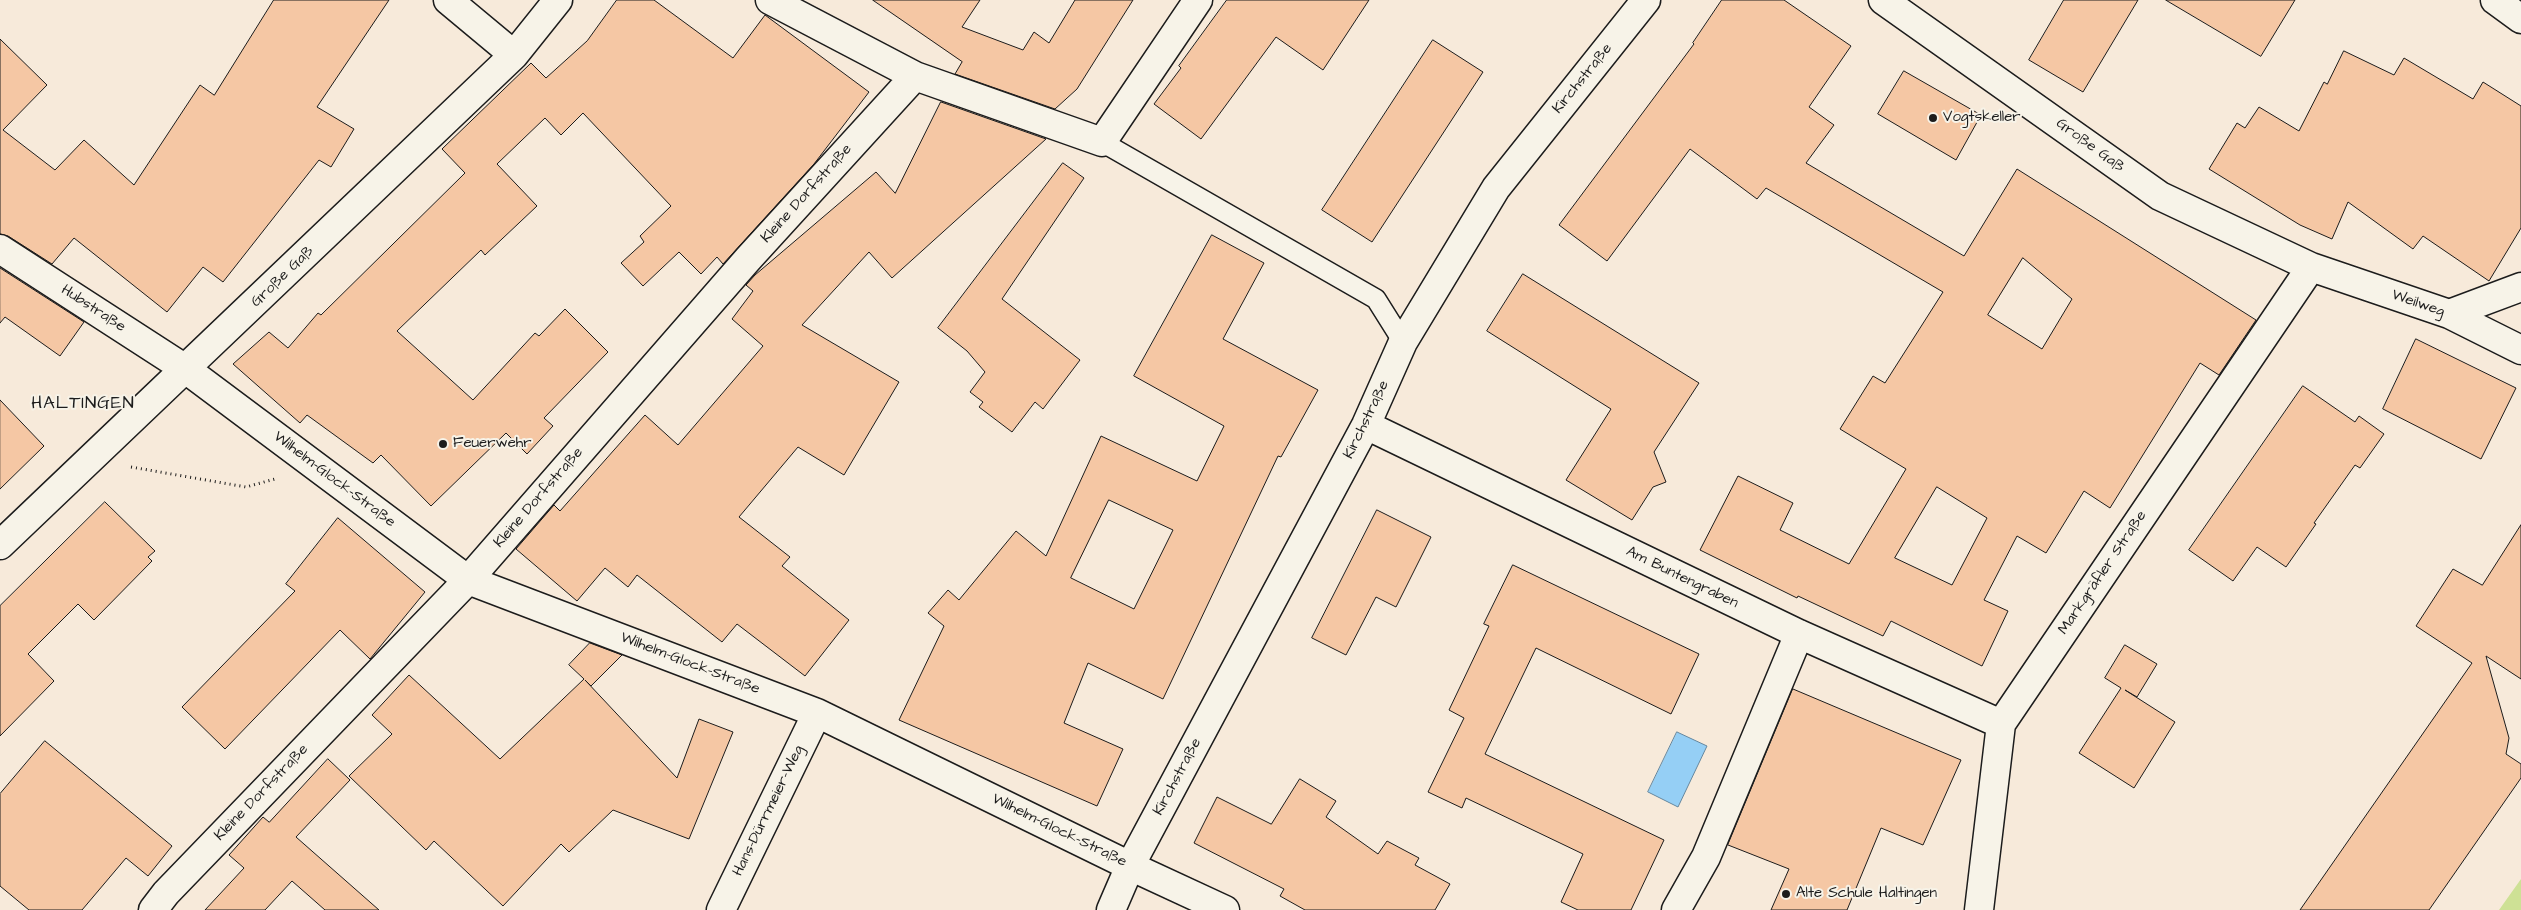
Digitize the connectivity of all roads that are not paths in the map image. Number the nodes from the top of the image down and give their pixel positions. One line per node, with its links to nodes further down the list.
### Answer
1 (448, 0): 9 (street)
2 (558, 0): 9 (street, Große Gaß)
3 (770, 0): 10 (street)
4 (1198, 0): 11 (street)
5 (1646, 0): 16 (street, Kirchstraße)
6 (1883, 0): 13 (street, Große Gaß)
7 (2495, 0): 8 (street)
8 (2521, 19)
9 (514, 55): 18 (street, Große Gaß)
10 (914, 76): 11 (street); 21 (street, Kleine Dorfstraße)
11 (1102, 142): 16 (lane)
12 (0, 249): 18 (street, Hubstraße)
13 (2311, 267): 15 (street, Weilweg); 24 (street, Markgräfler Straße)
14 (2521, 287): 15 (street)
15 (2448, 314): 17 (street, Weilweg)
16 (1403, 342): 19 (street, Kirchstraße)
17 (2521, 350)
18 (187, 370): 20 (street, Große Gaß); 21 (street, Wilhelm-Glock-Straße)
19 (1366, 425): 22 (street, Am Buntengraben); 25 (street, Kirchstraße)
20 (0, 546)
21 (468, 580): 23 (street, Wilhelm-Glock-Straße); 26 (street, Kleine Dorfstraße)
22 (1798, 634): 24 (street, Am Buntengraben); 30 (street)
23 (817, 713): 25 (street, Wilhelm-Glock-Straße); 27 (street, Hans-Dürrmeier-Weg)
24 (2001, 724): 31 (street, Markgräfler Straße)
25 (1130, 866): 28 (street, Kirchstraße); 29 (street, Wilhelm-Glock-Straße)
26 (153, 910)
27 (721, 910)
28 (1111, 910)
29 (1225, 910)
30 (1676, 910)
31 (1979, 910)

